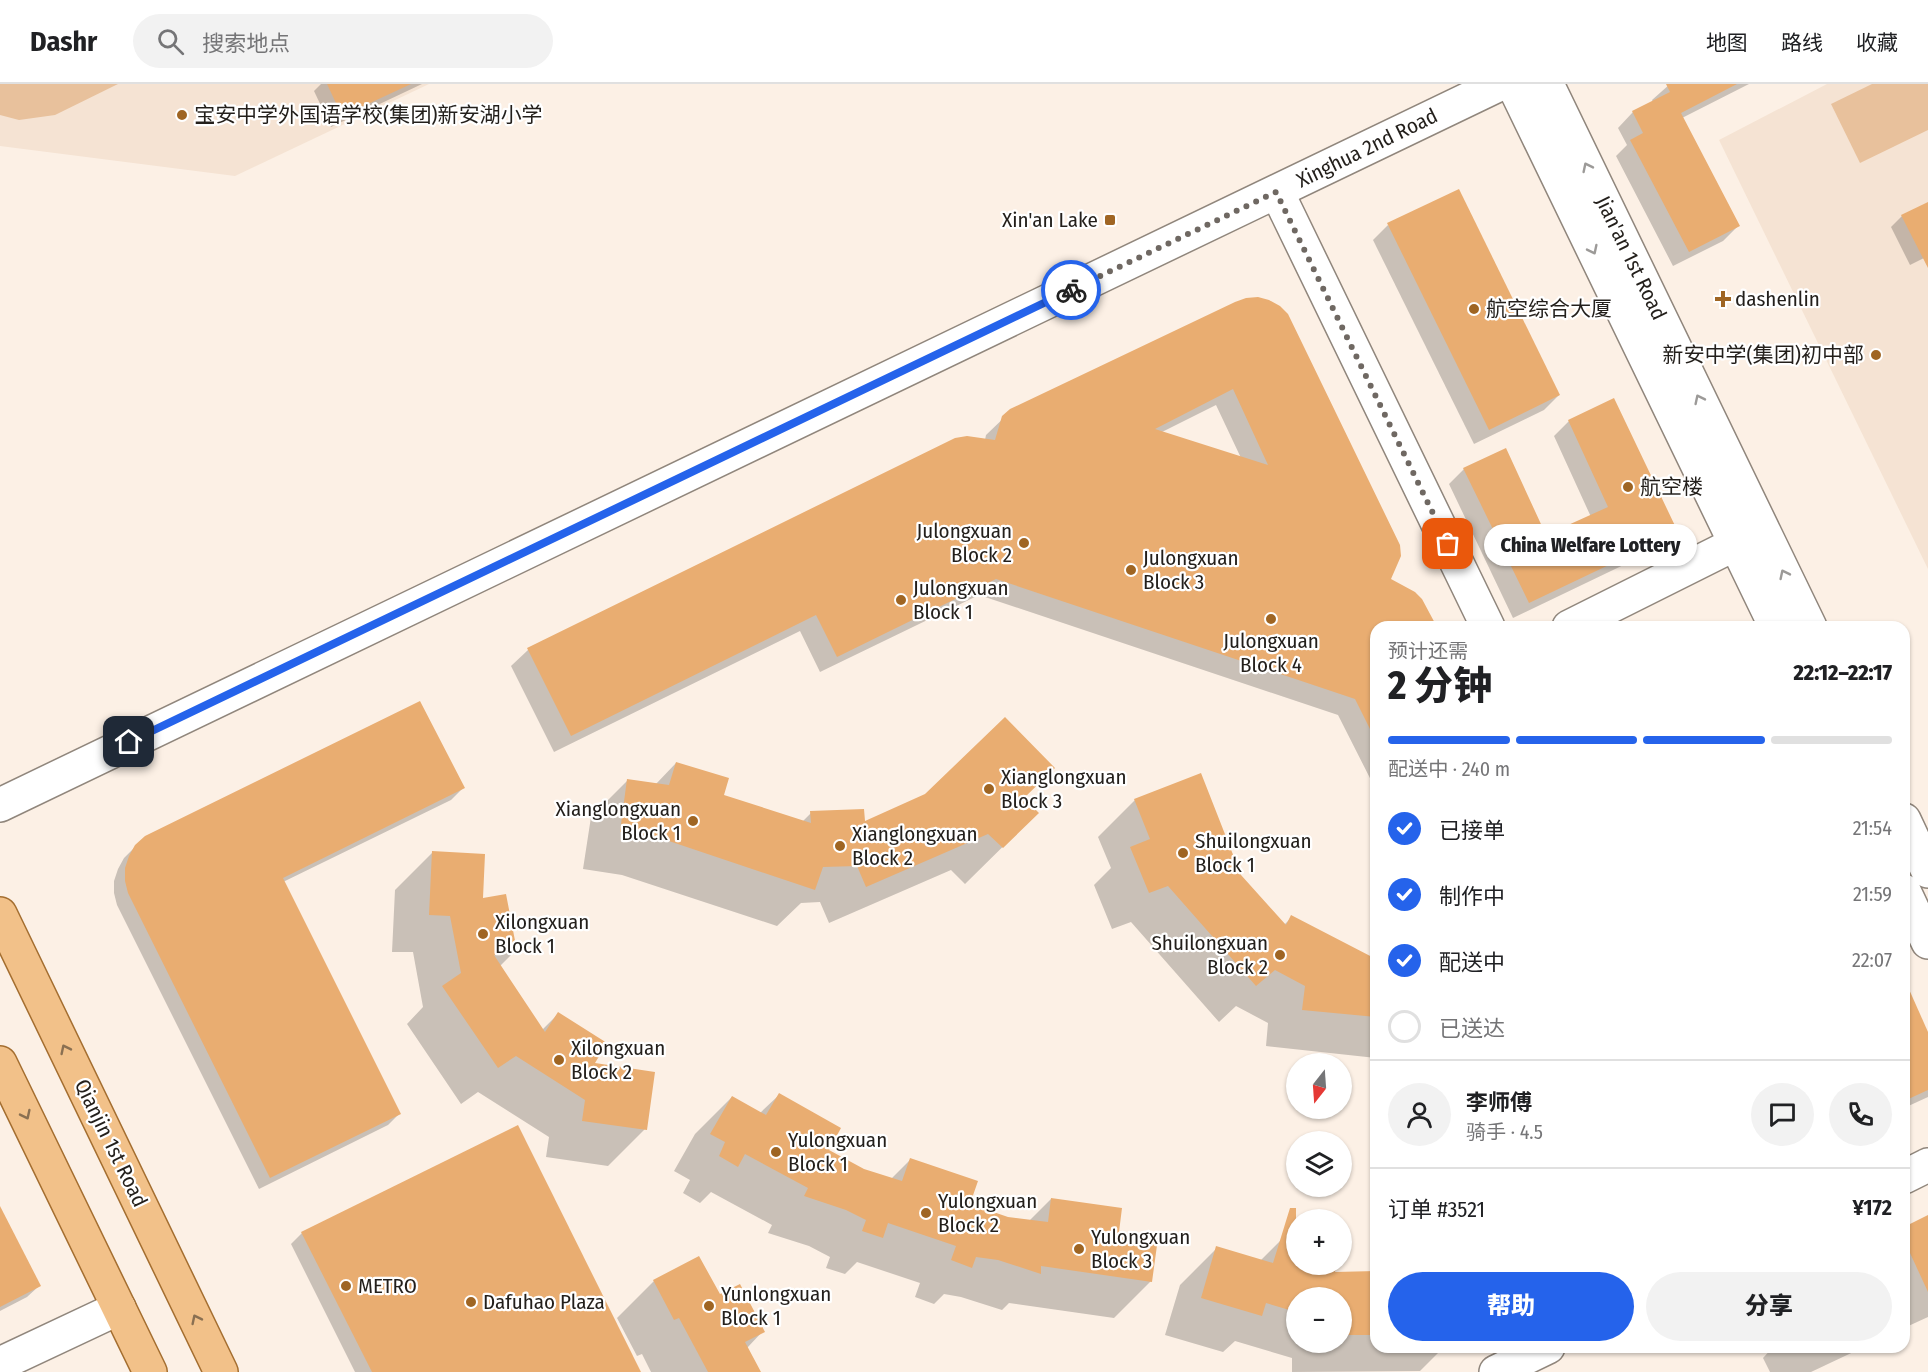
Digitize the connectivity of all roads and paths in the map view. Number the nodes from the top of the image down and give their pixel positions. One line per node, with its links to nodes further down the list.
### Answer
1 (1500, 84): 4 (main road, Xinghua 2nd Road)
2 (1513, 84): 5 (main road, Jian'an 1st Road, one-way to 5)
3 (1546, 84): 9 (main road, Jian'an 1st Road, one-way to 3)
4 (1276, 192): 6 (main road); 10 (main road, Xinghua 2nd Road)
5 (1735, 544): 7 (main road); 8 (main road, Jian'an 1st Road)
6 (1485, 621)
7 (1581, 621)
8 (1773, 621)
9 (1807, 621)
10 (0, 805)
11 (1910, 833): 12 (main road)
12 (1928, 871)
13 (1910, 904): 15 (main road)
14 (0, 915): 23 (main road, Qianjin 1st Road, one-way to 14)
15 (1928, 942)
16 (0, 1063): 19 (main road, one-way to 19)
17 (1928, 1165): 18 (main road)
18 (1910, 1174)
19 (119, 1308): 21 (main road); 22 (main road)
20 (1536, 1353): 24 (main road)
21 (0, 1364)
22 (150, 1372)
23 (221, 1372)
24 (1496, 1372)

